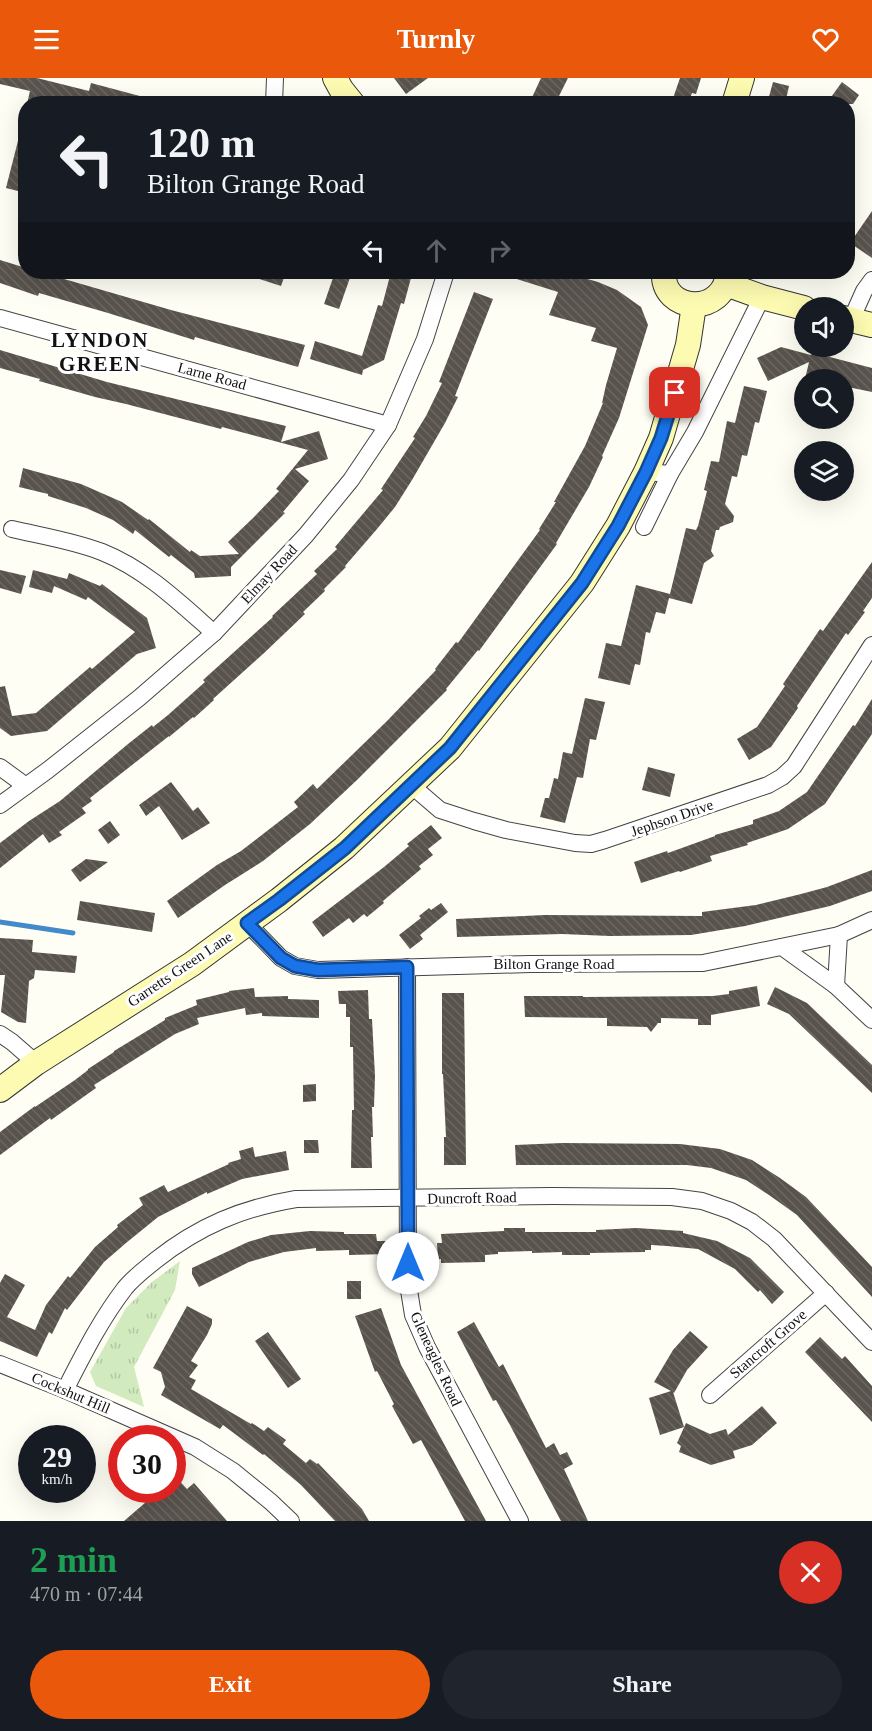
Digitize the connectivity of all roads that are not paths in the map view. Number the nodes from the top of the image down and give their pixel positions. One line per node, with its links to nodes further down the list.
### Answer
1 (275, 78): 4 (street)
2 (335, 78): 5 (street)
3 (742, 78): 6 (street)
4 (274, 96)
5 (347, 96)
6 (736, 96)
7 (444, 279): 17 (street, Elmay Road)
8 (664, 279): 13 (street)
9 (726, 279): 13 (street)
10 (729, 279): 12 (street)
11 (872, 280): 16 (street)
12 (762, 297): 14 (street); 18 (street)
13 (694, 305): 18 (street, Garretts Green Lane)
14 (794, 305)
15 (0, 318): 17 (street, Larne Road)
16 (855, 321)
17 (388, 425): 21 (street, Elmay Road)
18 (658, 473): 19 (street); 25 (street, Garretts Green Lane)
19 (644, 527)
20 (12, 530): 21 (street)
21 (214, 633): 24 (street, Elmay Road)
22 (872, 645): 25 (street, Jephson Drive)
23 (0, 767): 24 (street)
24 (26, 786): 26 (street, Elmay Road)
25 (412, 786): 28 (street, Garretts Green Lane)
26 (0, 805)
27 (872, 920): 29 (street, Bilton Grange Road)
28 (247, 923): 31 (street, Bilton Grange Road); 35 (street, Garretts Green Lane)
29 (839, 935): 30 (street, Bilton Grange Road); 32 (street)
30 (782, 947): 31 (street, Bilton Grange Road); 32 (street)
31 (407, 967): 37 (street, Gleneagles Road)
32 (836, 986): 33 (street)
33 (872, 1020)
34 (0, 1034): 35 (street)
35 (36, 1063): 36 (street, Garretts Green Lane)
36 (0, 1090)
37 (408, 1198): 38 (street, Duncroft Road); 41 (street, Duncroft Road); 44 (street, Gleneagles Road)
38 (826, 1293): 39 (street, Duncroft Road); 42 (street, Stancroft Grove)
39 (872, 1342)
40 (0, 1364): 41 (street, Cockshut Hill)
41 (65, 1390): 43 (street, Cockshut Hill)
42 (710, 1395)
43 (291, 1521)
44 (520, 1521)

